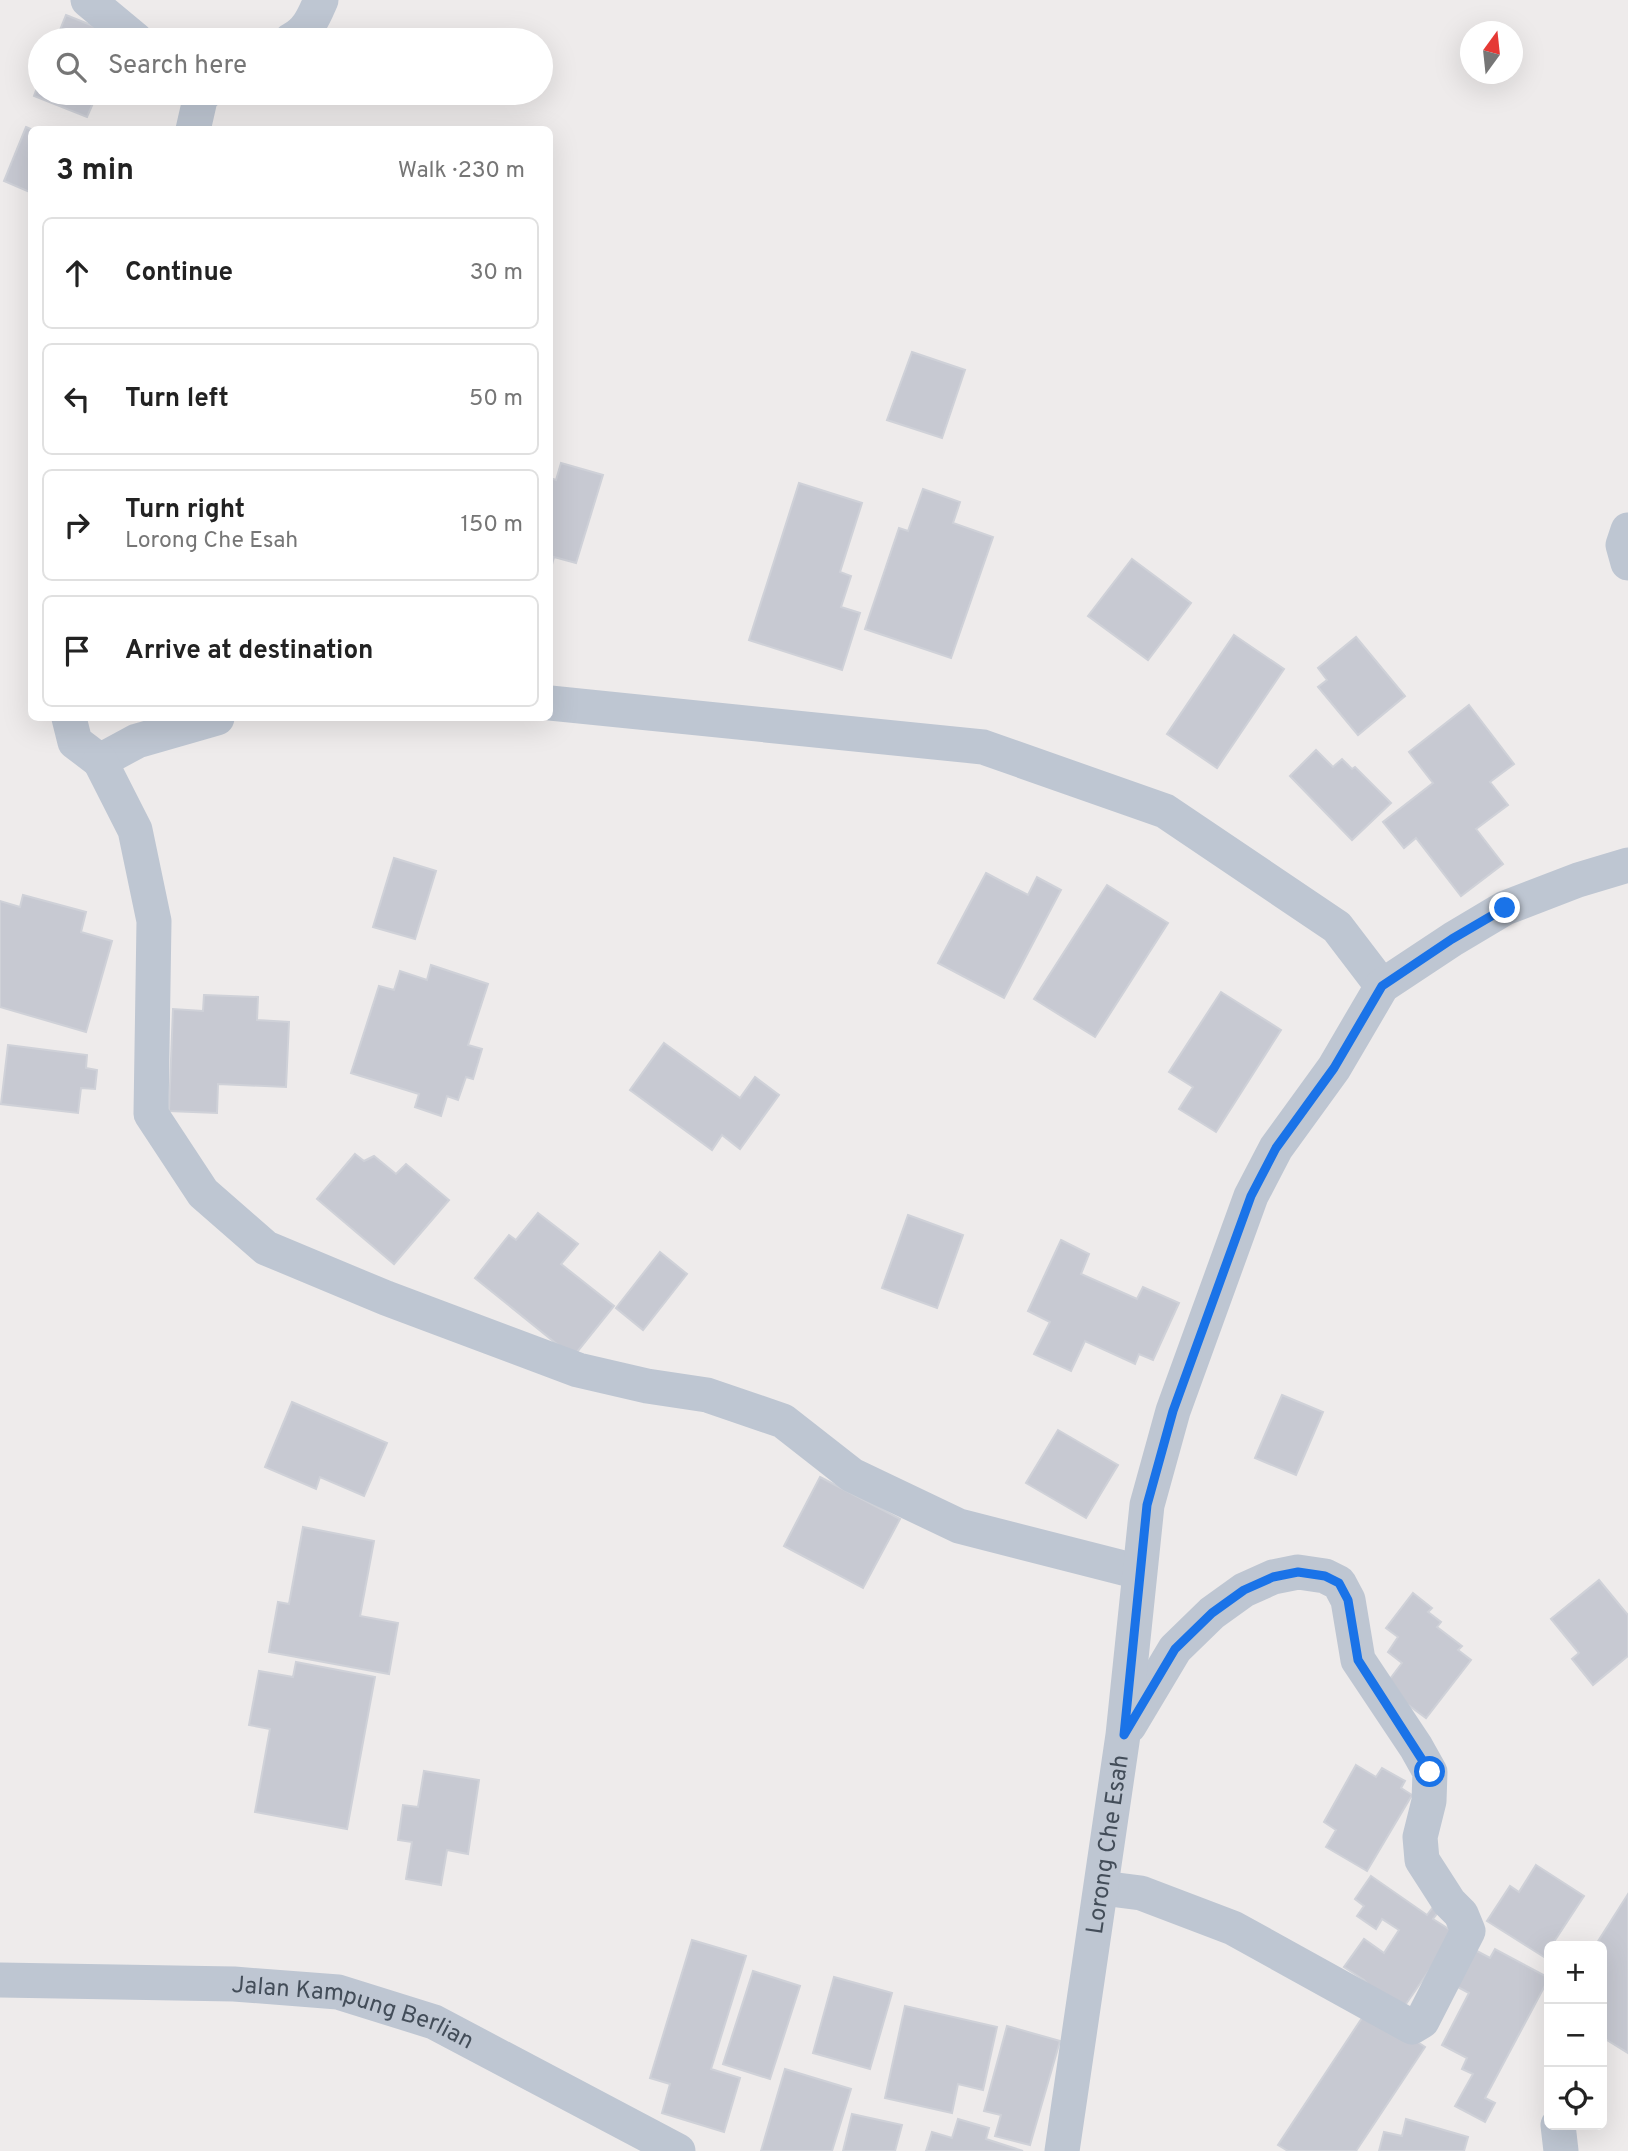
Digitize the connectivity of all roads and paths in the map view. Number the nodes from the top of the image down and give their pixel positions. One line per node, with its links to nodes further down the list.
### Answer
1 (88, 0): 3 (street)
2 (321, 0): 4 (street)
3 (122, 28)
4 (306, 28)
5 (199, 105): 6 (street)
6 (194, 126)
7 (1628, 530): 8 (street)
8 (1628, 563)
9 (553, 703): 14 (street)
10 (70, 721): 12 (street)
11 (207, 721): 12 (street)
12 (100, 761): 15 (street)
13 (1628, 865): 14 (street, Lorong Che Esah)
14 (1382, 986): 15 (street, Lorong Che Esah)
15 (1139, 1572): 16 (street, Lorong Che Esah)
16 (1124, 1735): 17 (street, Lorong Che Esah); 17 (street)
17 (1102, 1888): 21 (street, Lorong Che Esah)
18 (0, 1980): 20 (street, Jalan Kampung Berlian)
19 (1559, 2130): 22 (street)
20 (678, 2151)
21 (1062, 2151)
22 (1561, 2151)

